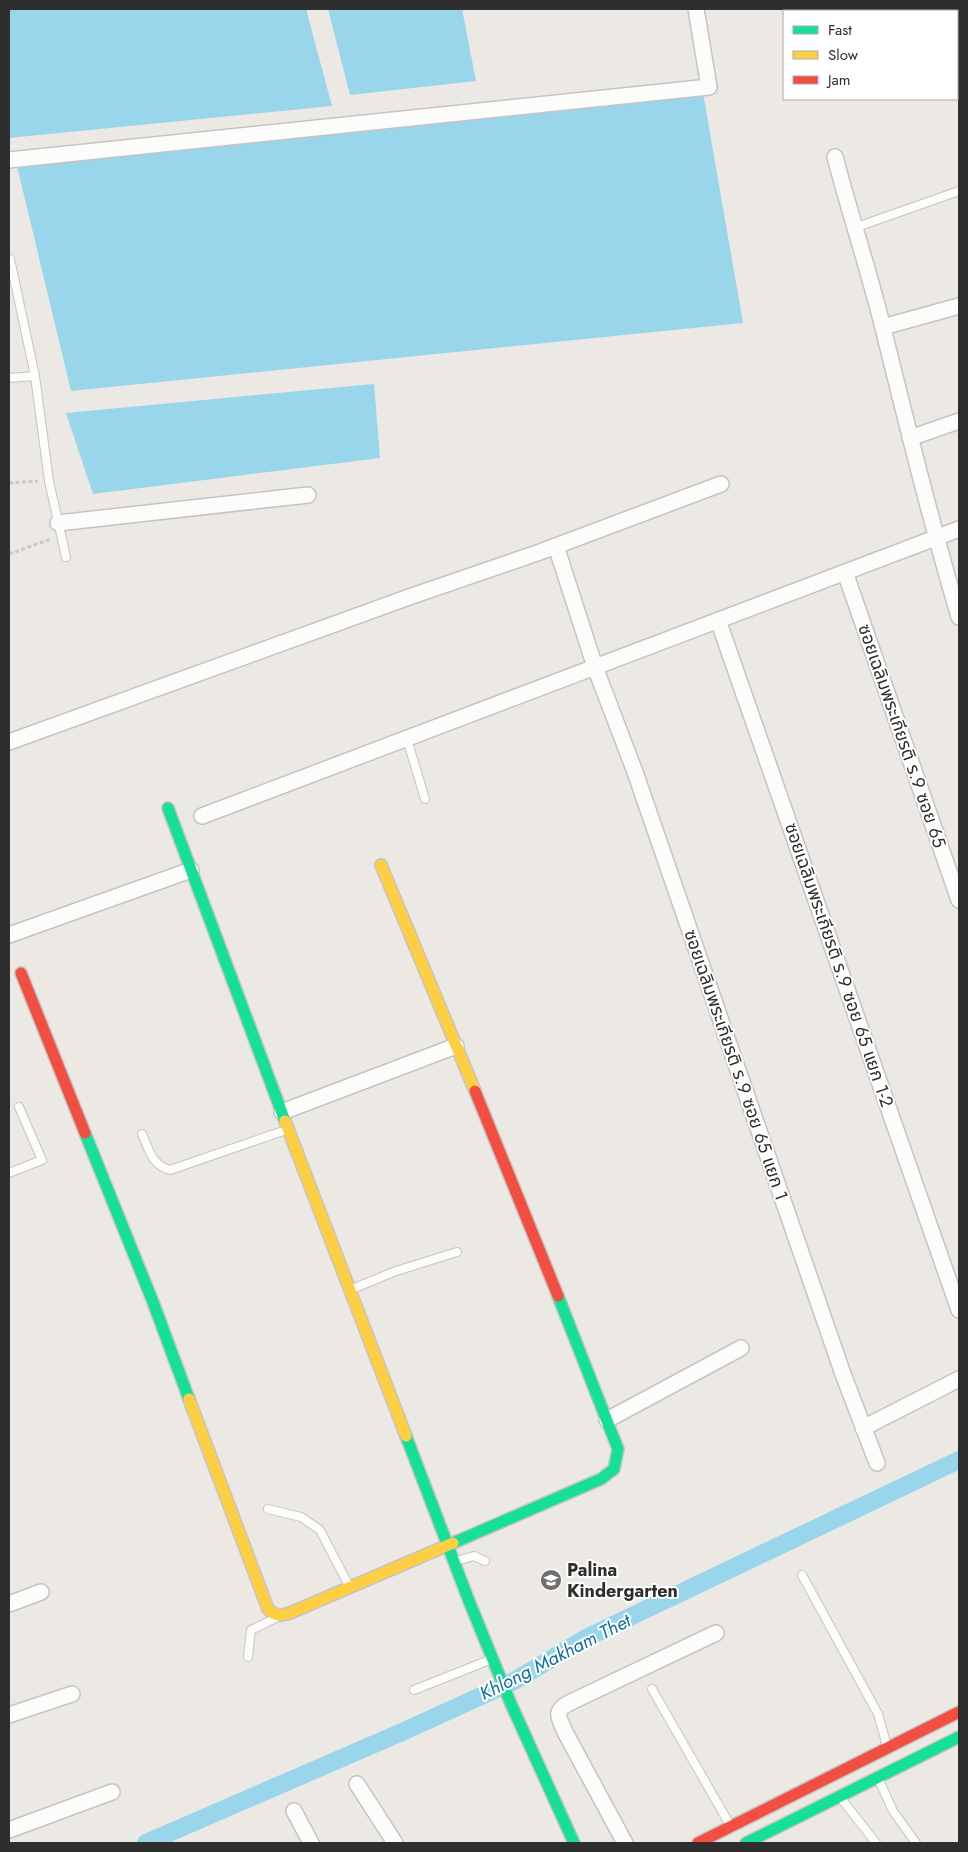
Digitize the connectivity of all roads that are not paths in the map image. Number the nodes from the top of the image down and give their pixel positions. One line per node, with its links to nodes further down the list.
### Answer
1 (696, 9): 3 (street)
2 (835, 157): 5 (street)
3 (9, 160)
4 (959, 191): 5 (lane)
5 (854, 228): 8 (street)
6 (10, 259): 9 (lane)
7 (959, 306): 8 (street)
8 (883, 327): 12 (street)
9 (35, 376): 10 (lane); 15 (lane)
10 (9, 378)
11 (959, 421): 12 (street)
12 (910, 438): 17 (street)
13 (721, 484): 18 (street)
14 (308, 495): 15 (street)
15 (60, 529): 19 (lane)
16 (959, 530): 17 (street)
17 (936, 539): 20 (street); 21 (street)
18 (556, 546): 23 (street, ซอยเฉลิมพระเกียรติ ร.9 ซอย 65 แยก 1); 25 (street)
19 (66, 558)
20 (845, 572): 22 (street); 31 (street, ซอยเฉลิมพระเกียรติ ร.9 ซอย 65)
21 (959, 618)
22 (718, 620): 23 (street); 42 (street, ซอยเฉลิมพระเกียรติ ร.9 ซอย 65 แยก 1-2)
23 (595, 667): 24 (street); 46 (street, ซอยเฉลิมพระเกียรติ ร.9 ซอย 65 แยก 1)
24 (407, 738): 26 (lane); 28 (street)
25 (9, 742)
26 (425, 799)
27 (168, 808): 30 (street)
28 (202, 816)
29 (381, 865): 34 (street)
30 (191, 870): 32 (street); 36 (street)
31 (959, 900)
32 (9, 935)
33 (21, 973): 56 (street)
34 (456, 1046): 36 (street); 45 (street)
35 (19, 1107): 39 (lane)
36 (282, 1112): 37 (street)
37 (288, 1129): 38 (lane); 41 (street)
38 (142, 1134)
39 (9, 1173)
40 (457, 1252): 41 (lane)
41 (350, 1290): 49 (street)
42 (959, 1310)
43 (741, 1348): 45 (street)
44 (959, 1379): 46 (street)
45 (607, 1420): 49 (street)
46 (863, 1428): 47 (street, ซอยเฉลิมพระเกียรติ ร.9 ซอย 65 แยก 1)
47 (877, 1463)
48 (268, 1509): 53 (lane)
49 (448, 1545): 51 (street); 53 (street)
50 (485, 1561): 51 (lane)
51 (454, 1562): 59 (street)
52 (802, 1575): 66 (lane)
53 (350, 1587): 56 (street)
54 (42, 1592): 55 (street)
55 (9, 1604)
56 (280, 1616): 58 (lane)
57 (716, 1634): 77 (street)
58 (248, 1657)
59 (494, 1659): 61 (lane); 76 (street)
60 (652, 1689): 72 (lane)
61 (414, 1690)
62 (72, 1694): 64 (street)
63 (959, 1712): 66 (street)
64 (9, 1715)
65 (959, 1737): 67 (street)
66 (887, 1748): 72 (street)
67 (878, 1777): 70 (street); 81 (lane)
68 (357, 1784): 75 (street)
69 (112, 1792): 73 (street)
70 (839, 1796): 79 (street); 80 (lane)
71 (294, 1811): 74 (street)
72 (732, 1827): 78 (street)
73 (9, 1830)
74 (311, 1843)
75 (395, 1843)
76 (574, 1843)
77 (625, 1843)
78 (698, 1843)
79 (746, 1843)
80 (876, 1843)
81 (916, 1843)

